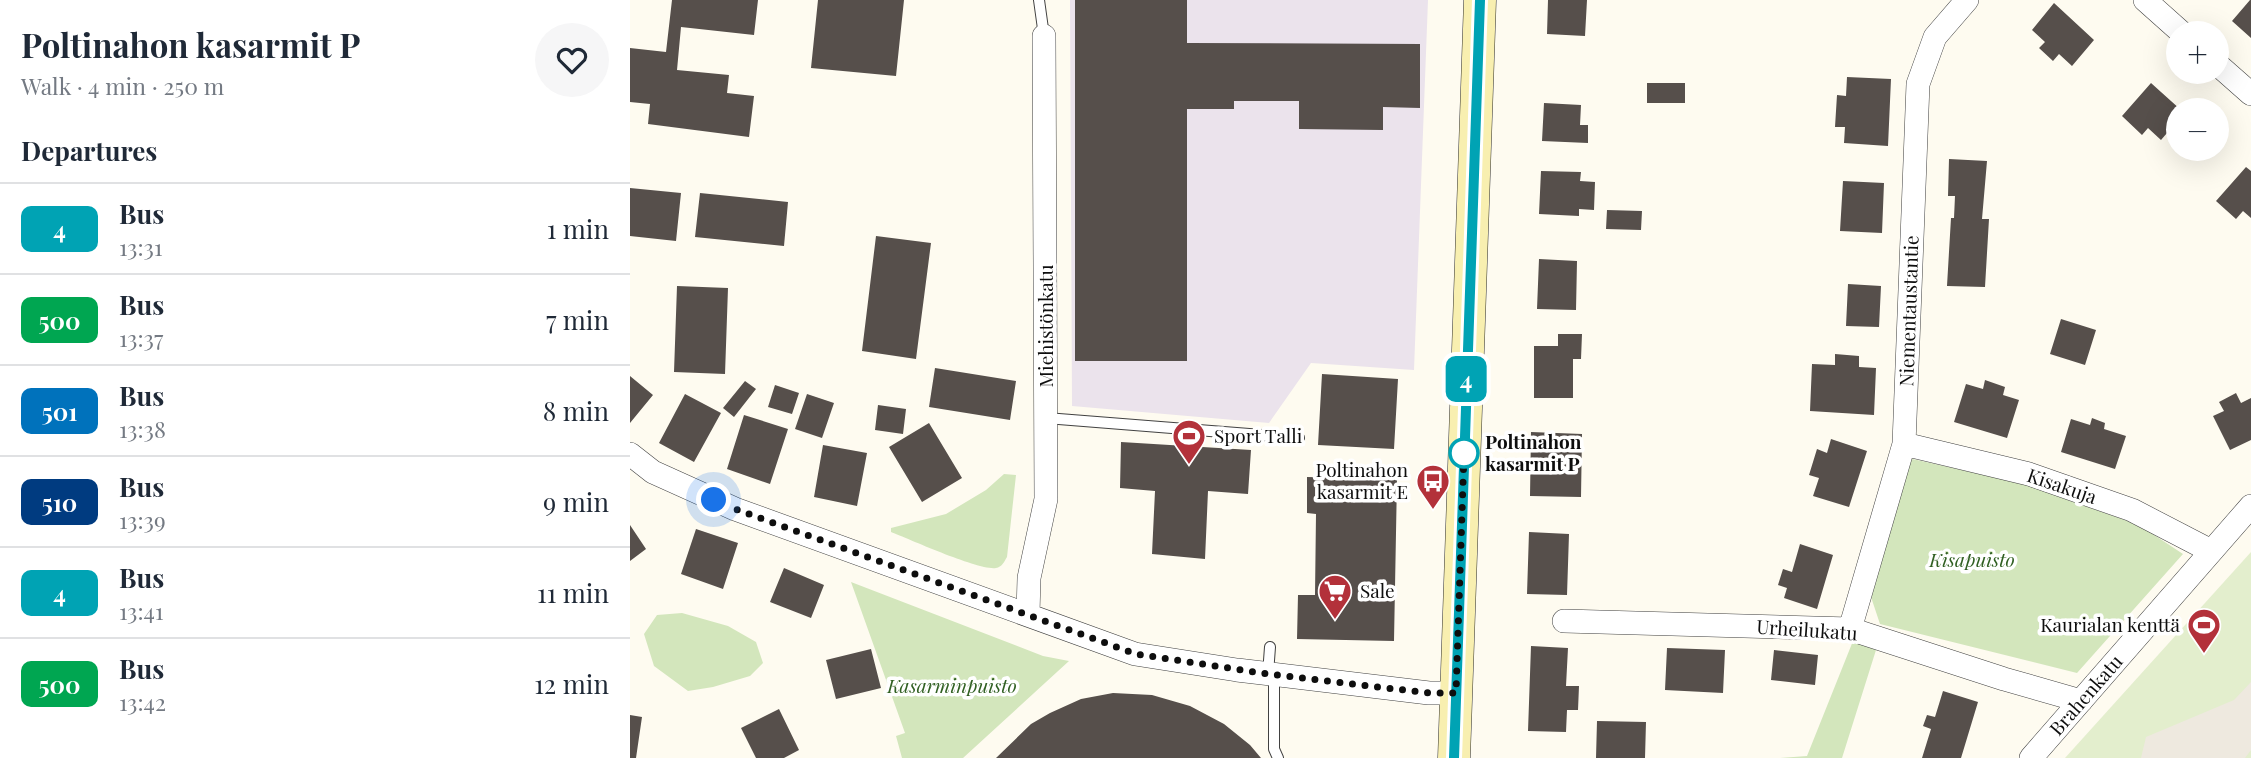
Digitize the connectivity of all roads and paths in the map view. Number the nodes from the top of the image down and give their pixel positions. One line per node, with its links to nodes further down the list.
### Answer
1 (1039, 0): 6 (lane)
2 (1480, 0): 20 (main road)
3 (1967, 0): 11 (street, Niementaustantie)
4 (2145, 0): 5 (street)
5 (2169, 21)
6 (1044, 36): 9 (street, Miehistönkatu)
7 (2229, 75): 8 (street)
8 (2251, 94)
9 (1046, 418): 10 (lane); 15 (street, Miehistönkatu)
10 (1299, 438)
11 (1904, 444): 14 (street, Kisakuja); 17 (street, Niementaustantie)
12 (630, 454): 15 (street)
13 (2251, 506): 14 (street, Brahenkatu)
14 (2211, 551): 21 (street, Brahenkatu)
15 (1028, 614): 19 (street)
16 (1564, 621): 17 (street, Urheilukatu)
17 (1850, 629): 21 (street, Urheilukatu)
18 (1270, 647): 19 (lane)
19 (1271, 674): 20 (street); 22 (lane)
20 (1456, 693): 23 (main road)
21 (2081, 701): 24 (street, Brahenkatu)
22 (1278, 758)
23 (1454, 758)
24 (2031, 758)

